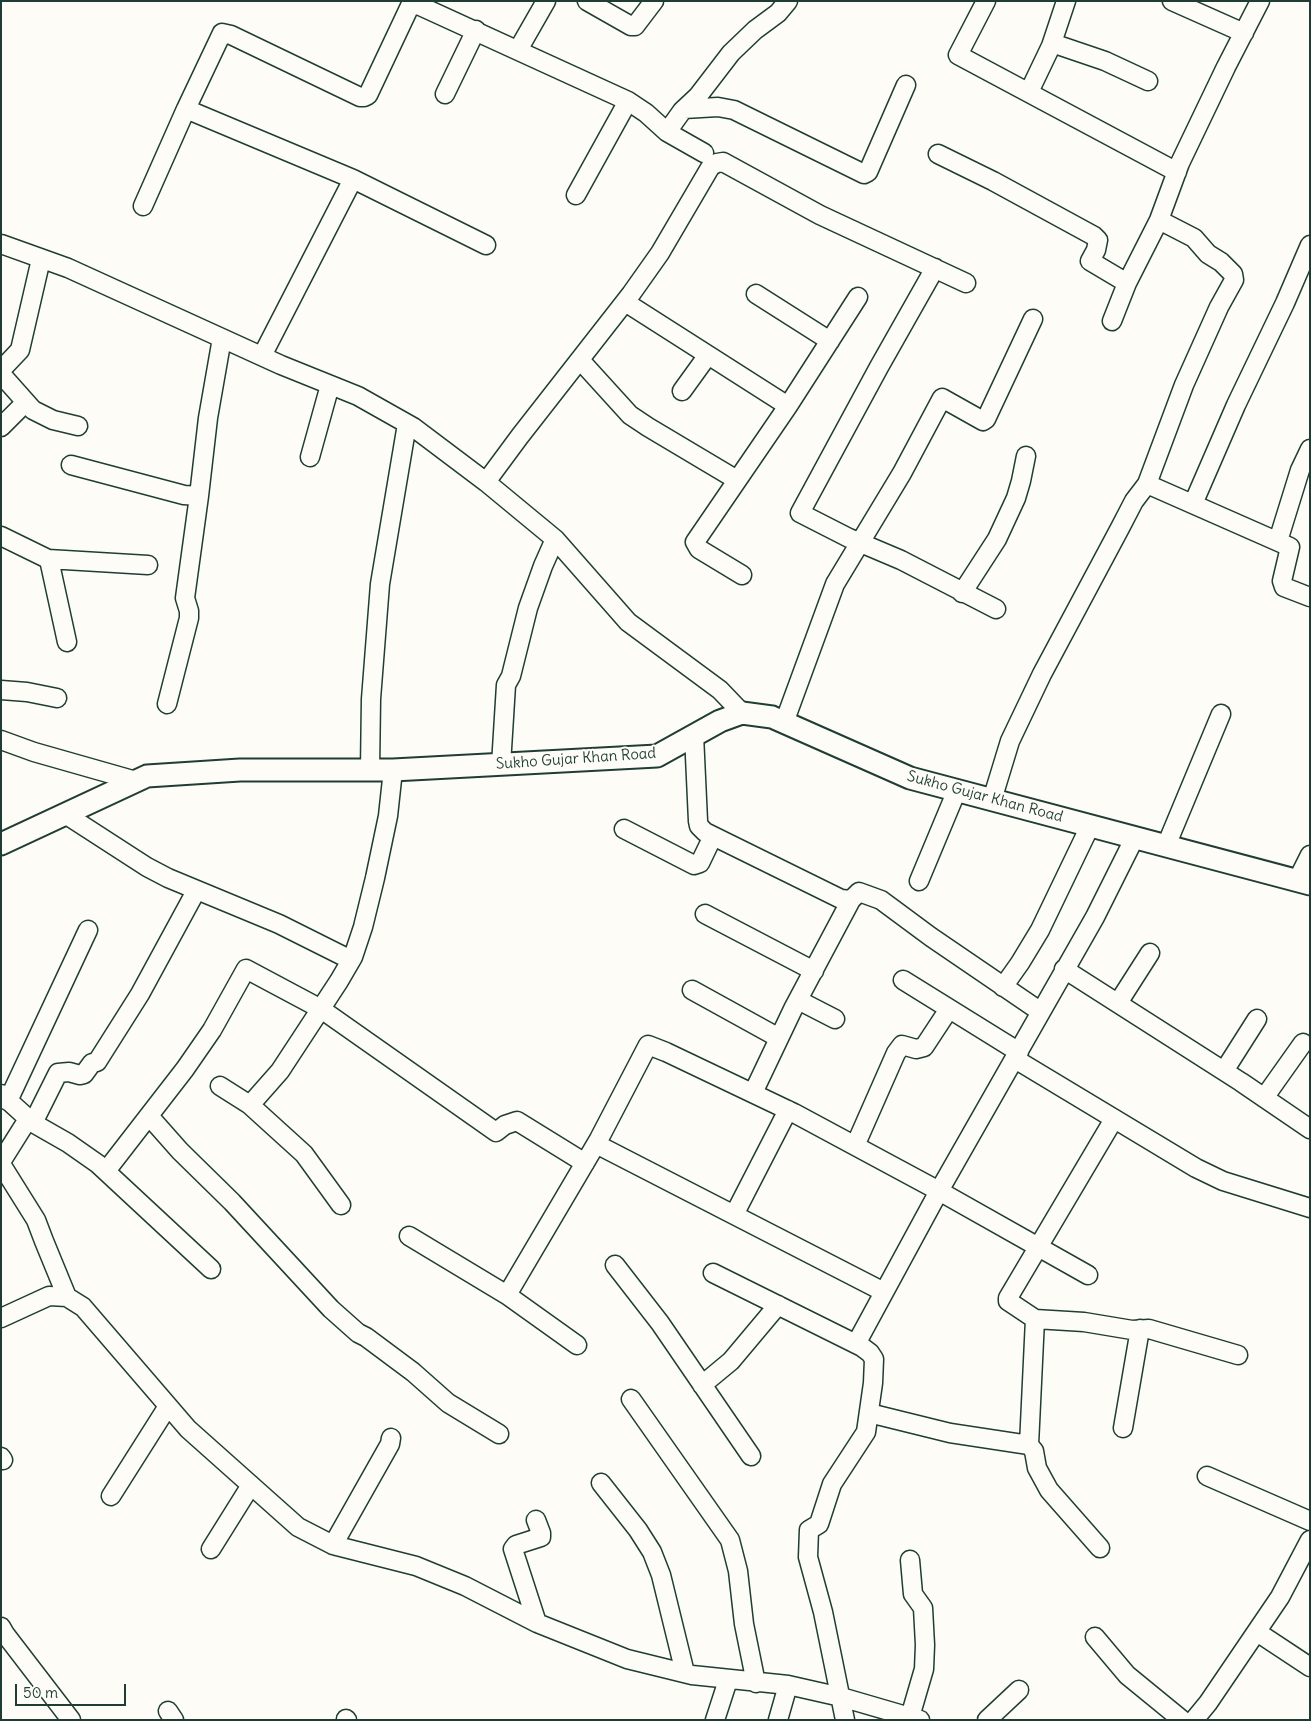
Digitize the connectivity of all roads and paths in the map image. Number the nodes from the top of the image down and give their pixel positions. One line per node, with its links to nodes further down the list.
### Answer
1 (546, 1): 12 (street)
2 (587, 1): 3 (street)
3 (654, 1)
4 (788, 1): 19 (street)
5 (986, 1): 15 (street)
6 (1066, 1): 11 (street)
7 (1172, 1): 10 (street)
8 (1260, 1): 10 (street)
9 (476, 30): 12 (street); 16 (street); 18 (street)
10 (1244, 33): 23 (street)
11 (1052, 43): 13 (street); 15 (street)
12 (518, 50): 17 (street)
13 (1148, 81)
14 (906, 85): 19 (street)
15 (1029, 92): 23 (street)
16 (445, 94)
17 (628, 101): 20 (street); 25 (street)
18 (186, 109): 24 (street); 26 (street)
19 (684, 109): 20 (street)
20 (667, 132): 21 (street)
21 (704, 154)
22 (938, 154): 34 (street)
23 (1177, 172): 27 (street)
24 (354, 179): 30 (street); 43 (street)
25 (576, 195)
26 (143, 206)
27 (1159, 220): 34 (street); 60 (street)
28 (1, 244): 31 (street)
29 (1310, 244): 62 (street)
30 (486, 246)
31 (41, 259): 40 (street); 45 (street)
32 (935, 268): 33 (street); 37 (street); 66 (street)
33 (966, 283)
34 (1127, 283): 39 (street)
35 (756, 294): 41 (street)
36 (858, 297): 41 (street)
37 (626, 302): 42 (street); 44 (street)
38 (1032, 319): 66 (street)
39 (1112, 320)
40 (222, 338): 43 (street); 61 (street)
41 (830, 341): 50 (street)
42 (708, 355): 48 (street); 50 (street)
43 (262, 356): 47 (street)
44 (580, 360): 58 (street); 59 (street)
45 (1, 370)
46 (1, 374): 49 (street)
47 (330, 385): 51 (street); 56 (street)
48 (682, 391)
49 (26, 402): 52 (street); 53 (street)
50 (788, 406): 58 (street)
51 (407, 424): 59 (street); 83 (street)
52 (78, 426)
53 (1, 427)
54 (1310, 449): 65 (street)
55 (1026, 456): 70 (street)
56 (310, 457)
57 (71, 464): 61 (street)
58 (737, 480): 69 (street)
59 (486, 482): 64 (street)
60 (1147, 484): 62 (street); 87 (street)
61 (199, 496): 76 (street)
62 (1192, 504): 65 (street)
63 (1, 536): 67 (street)
64 (555, 539): 77 (street); 82 (street)
65 (1278, 541): 71 (street)
66 (861, 543): 70 (street); 79 (street)
67 (48, 559): 68 (street); 73 (street)
68 (148, 565)
69 (742, 575)
70 (962, 593): 72 (street)
71 (1310, 596)
72 (996, 609)
73 (67, 642)
74 (1, 690): 75 (street)
75 (56, 698)
76 (167, 704)
77 (742, 712): 79 (main road, Sukho Gujar Khan Road); 80 (main road, Sukho Gujar Khan Road)
78 (1221, 714): 94 (street)
79 (784, 723): 86 (main road, Sukho Gujar Khan Road)
80 (694, 735): 82 (main road, Sukho Gujar Khan Road); 91 (street)
81 (1, 740): 85 (street)
82 (501, 765): 84 (main road, Sukho Gujar Khan Road)
83 (370, 770): 84 (main road, Sukho Gujar Khan Road); 85 (main road, Sukho Gujar Khan Road)
84 (393, 770): 103 (street)
85 (136, 781): 88 (main road, Sukho Gujar Khan Road)
86 (957, 790): 87 (main road, Sukho Gujar Khan Road); 96 (street)
87 (992, 800): 89 (main road, Sukho Gujar Khan Road)
88 (65, 814): 93 (main road, Sukho Gujar Khan Road); 98 (street)
89 (1090, 826): 92 (main road, Sukho Gujar Khan Road); 107 (street)
90 (624, 829): 91 (street)
91 (713, 836): 99 (street)
92 (1135, 838): 94 (main road, Sukho Gujar Khan Road); 104 (street)
93 (1, 844)
94 (1166, 846): 97 (main road, Sukho Gujar Khan Road)
95 (1310, 855): 97 (street)
96 (919, 881)
97 (1303, 882)
98 (196, 891): 103 (street); 128 (street)
99 (851, 900): 105 (street); 107 (street)
100 (705, 914): 105 (street)
101 (88, 930): 122 (street)
102 (1150, 953): 110 (street)
103 (351, 960): 112 (street)
104 (1064, 969): 110 (street); 113 (street)
105 (814, 971): 109 (street)
106 (903, 980): 111 (street)
107 (1003, 987): 113 (street)
108 (692, 990): 116 (street)
109 (798, 1000): 114 (street); 116 (street)
110 (1118, 1003): 119 (street)
111 (948, 1008): 118 (street); 131 (street)
112 (321, 1009): 124 (street); 126 (street); 133 (street)
113 (1041, 1012): 118 (street)
114 (835, 1019)
115 (1257, 1019): 119 (street)
116 (779, 1038): 121 (street)
117 (1303, 1043): 123 (street)
118 (1017, 1056): 127 (street); 135 (street)
119 (1224, 1071): 123 (street)
120 (220, 1086): 124 (street)
121 (753, 1093): 125 (street); 130 (street)
122 (5, 1097): 128 (street)
123 (1264, 1098): 129 (street)
124 (250, 1106): 136 (street)
125 (788, 1110): 131 (street); 138 (street)
126 (149, 1116): 134 (street); 160 (street)
127 (1114, 1119): 137 (street); 140 (street)
128 (30, 1121): 132 (street); 134 (street)
129 (1310, 1130)
130 (596, 1144): 133 (street); 138 (street)
131 (855, 1146): 135 (street)
132 (1, 1163): 147 (street)
133 (585, 1163): 146 (street)
134 (106, 1171): 142 (street)
135 (939, 1191): 140 (street); 145 (street)
136 (341, 1205)
137 (1310, 1208)
138 (734, 1215): 145 (street)
139 (409, 1236): 146 (street)
140 (1038, 1247): 144 (street); 150 (street)
141 (614, 1265): 155 (street)
142 (211, 1269)
143 (713, 1273): 148 (street)
144 (1088, 1275)
145 (884, 1292): 152 (street)
146 (507, 1296): 153 (street)
147 (67, 1298): 149 (street); 157 (street)
148 (778, 1305): 152 (street); 155 (street)
149 (1, 1318)
150 (1035, 1319): 151 (street); 162 (street)
151 (1140, 1329): 154 (street); 159 (street)
152 (856, 1344): 158 (street)
153 (577, 1346)
154 (1238, 1355)
155 (702, 1385): 163 (street)
156 (631, 1399): 182 (street)
157 (168, 1406): 166 (street); 167 (street)
158 (869, 1413): 162 (street); 185 (street)
159 (1124, 1428)
160 (499, 1434)
161 (392, 1438): 171 (street)
162 (1029, 1445): 172 (street)
163 (751, 1456)
164 (1208, 1476): 169 (street)
165 (601, 1483): 180 (street)
166 (251, 1485): 171 (street); 173 (street)
167 (111, 1496)
168 (536, 1520): 175 (street)
169 (1310, 1521)
170 (1310, 1540): 177 (street)
171 (333, 1545): 175 (street)
172 (1100, 1548)
173 (211, 1549)
174 (910, 1560): 186 (street)
175 (537, 1624): 180 (street)
176 (1, 1627): 187 (street)
177 (1257, 1632): 179 (street); 193 (street)
178 (1095, 1637): 192 (street)
179 (1310, 1667)
180 (685, 1673): 181 (street)
181 (728, 1680): 182 (street); 188 (street)
182 (756, 1683): 183 (street)
183 (788, 1686): 185 (street); 189 (street)
184 (1019, 1690): 191 (street)
185 (841, 1697): 186 (street); 190 (street)
186 (915, 1718)
187 (72, 1720)
188 (715, 1720)
189 (778, 1720)
190 (845, 1720)
191 (987, 1720)
192 (1182, 1720)
193 (1194, 1720)

